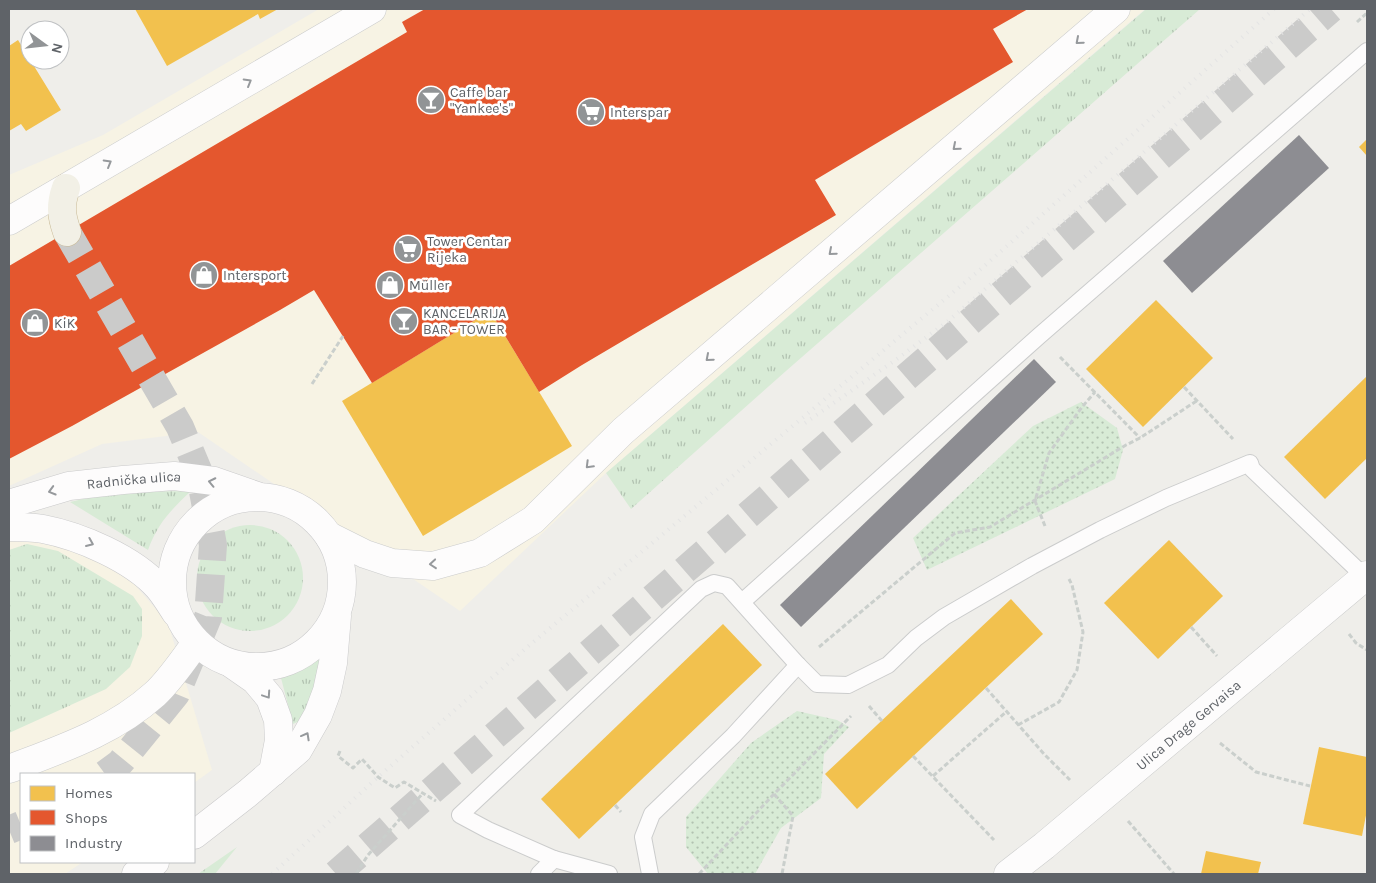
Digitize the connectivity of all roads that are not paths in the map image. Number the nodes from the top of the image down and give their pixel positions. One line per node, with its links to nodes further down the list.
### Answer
1 (372, 9): 4 (street, one-way to 1)
2 (1116, 9): 9 (street, one-way to 9)
3 (1367, 51): 11 (lane)
4 (66, 188): 5 (street); 6 (highway)
5 (9, 221)
6 (68, 232)
7 (259, 496): 8 (street, Radnička ulica, one-way to 8); 9 (street, Radnička ulica); 13 (street, Radnička ulica)
8 (9, 509): 13 (street, Radnička ulica, one-way to 13)
9 (329, 536): 12 (street, Radnička ulica)
10 (1366, 576): 16 (lane); 26 (street, Ulica Drage Gervaisa)
11 (742, 602): 16 (lane); 20 (lane)
12 (338, 610): 15 (street, Radnička ulica); 18 (street, Radnička ulica, one-way to 12)
13 (179, 618): 14 (street, Radnička ulica)
14 (196, 643): 15 (street, Radnička ulica); 17 (street)
15 (230, 664): 18 (street, Radnička ulica, one-way to 18)
16 (798, 665): 25 (lane)
17 (9, 769)
18 (273, 772): 19 (street, Radnička ulica)
19 (195, 834)
20 (554, 859): 23 (lane); 24 (lane)
21 (153, 863): 22 (street)
22 (136, 874)
23 (539, 874)
24 (609, 874)
25 (650, 874)
26 (1008, 874)

